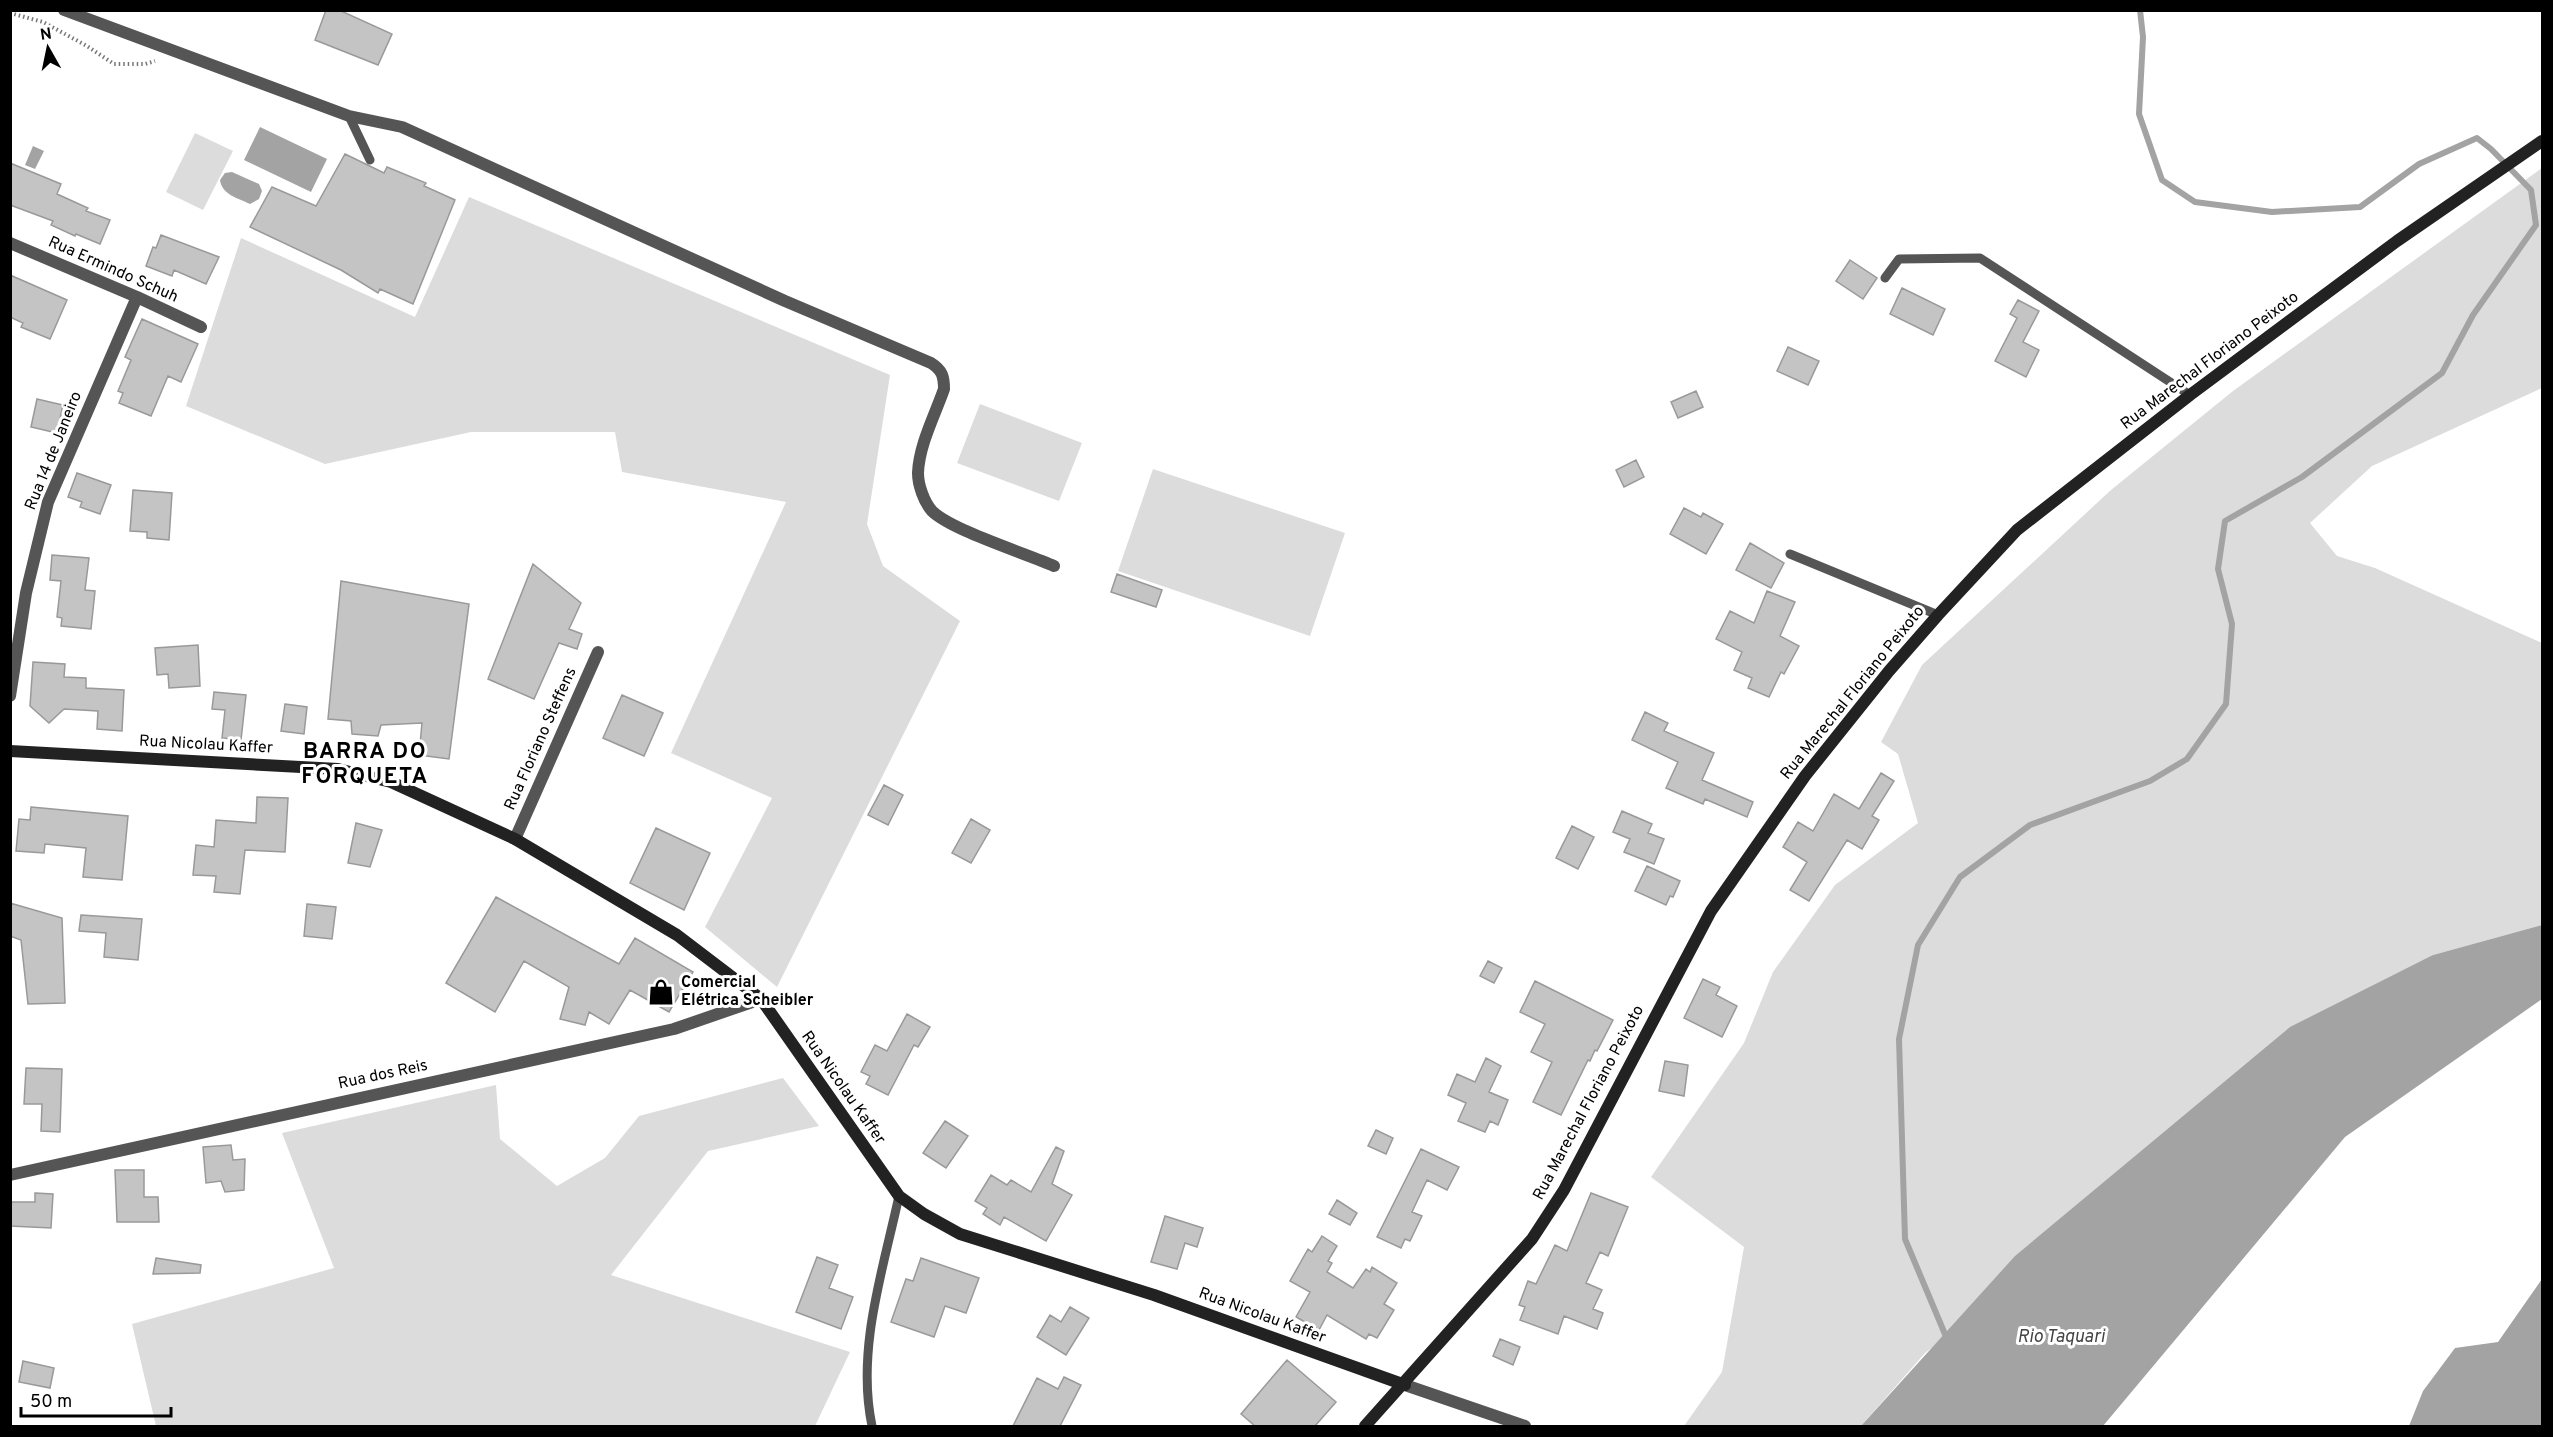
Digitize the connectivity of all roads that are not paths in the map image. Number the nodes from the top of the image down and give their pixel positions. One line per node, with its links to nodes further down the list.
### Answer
1 (64, 10): 2 (street)
2 (349, 116): 4 (lane); 11 (street)
3 (2542, 141): 9 (main road, Rua Marechal Floriano Peixoto)
4 (370, 160)
5 (10, 243): 7 (street, Rua Ermindo Schuh)
6 (1885, 278): 9 (lane)
7 (137, 297): 8 (street, Rua Ermindo Schuh); 14 (street, Rua 14 de Janeiro)
8 (201, 327)
9 (2190, 395): 12 (main road, Rua Marechal Floriano Peixoto)
10 (1790, 554): 12 (lane)
11 (1054, 566)
12 (1938, 615): 20 (main road, Rua Marechal Floriano Peixoto)
13 (598, 652): 16 (street, Rua Floriano Steffens)
14 (10, 696)
15 (10, 751): 16 (main road, Rua Nicolau Kaffer)
16 (515, 839): 17 (main road, Rua Nicolau Kaffer)
17 (761, 999): 18 (street, Rua dos Reis); 19 (main road, Rua Nicolau Kaffer)
18 (10, 1175)
19 (899, 1196): 20 (main road, Rua Nicolau Kaffer); 21 (lane)
20 (1404, 1385): 22 (main road, Rua Marechal Floriano Peixoto); 23 (street, Rua Nicolau Kaffer)
21 (872, 1426)
22 (1365, 1426)
23 (1525, 1426)

